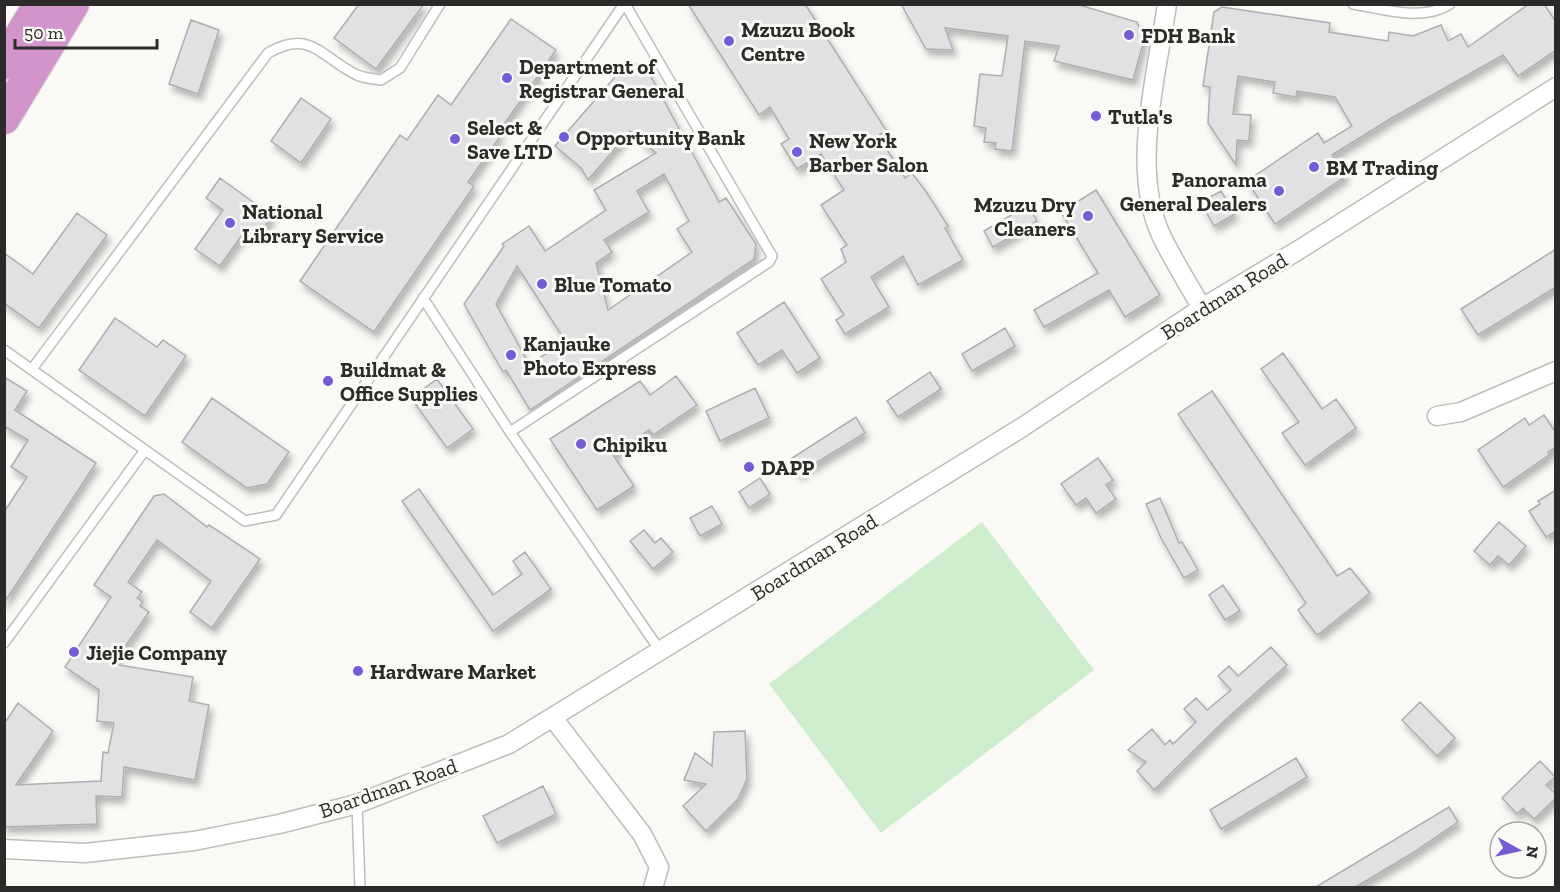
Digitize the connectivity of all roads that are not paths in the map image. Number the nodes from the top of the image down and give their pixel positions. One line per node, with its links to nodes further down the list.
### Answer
1 (40, 4): 8 (highway)
2 (73, 4): 10 (highway)
3 (441, 4): 14 (lane)
4 (625, 4): 11 (lane); 17 (lane)
5 (1167, 4): 12 (street)
6 (1353, 4): 7 (lane)
7 (1450, 4)
8 (4, 63)
9 (1556, 87): 12 (street, Boardman Road)
10 (4, 118)
11 (423, 298): 17 (lane); 18 (lane)
12 (1202, 308): 20 (street, Boardman Road)
13 (4, 350): 14 (lane)
14 (32, 369): 18 (lane)
15 (1556, 371): 16 (street)
16 (1437, 416)
17 (510, 432): 20 (lane)
18 (145, 450): 19 (lane)
19 (4, 644)
20 (661, 652): 21 (street, Boardman Road)
21 (553, 718): 22 (street, Boardman Road); 25 (street)
22 (357, 804): 23 (street, Boardman Road); 24 (lane)
23 (4, 849)
24 (360, 888)
25 (653, 888)

